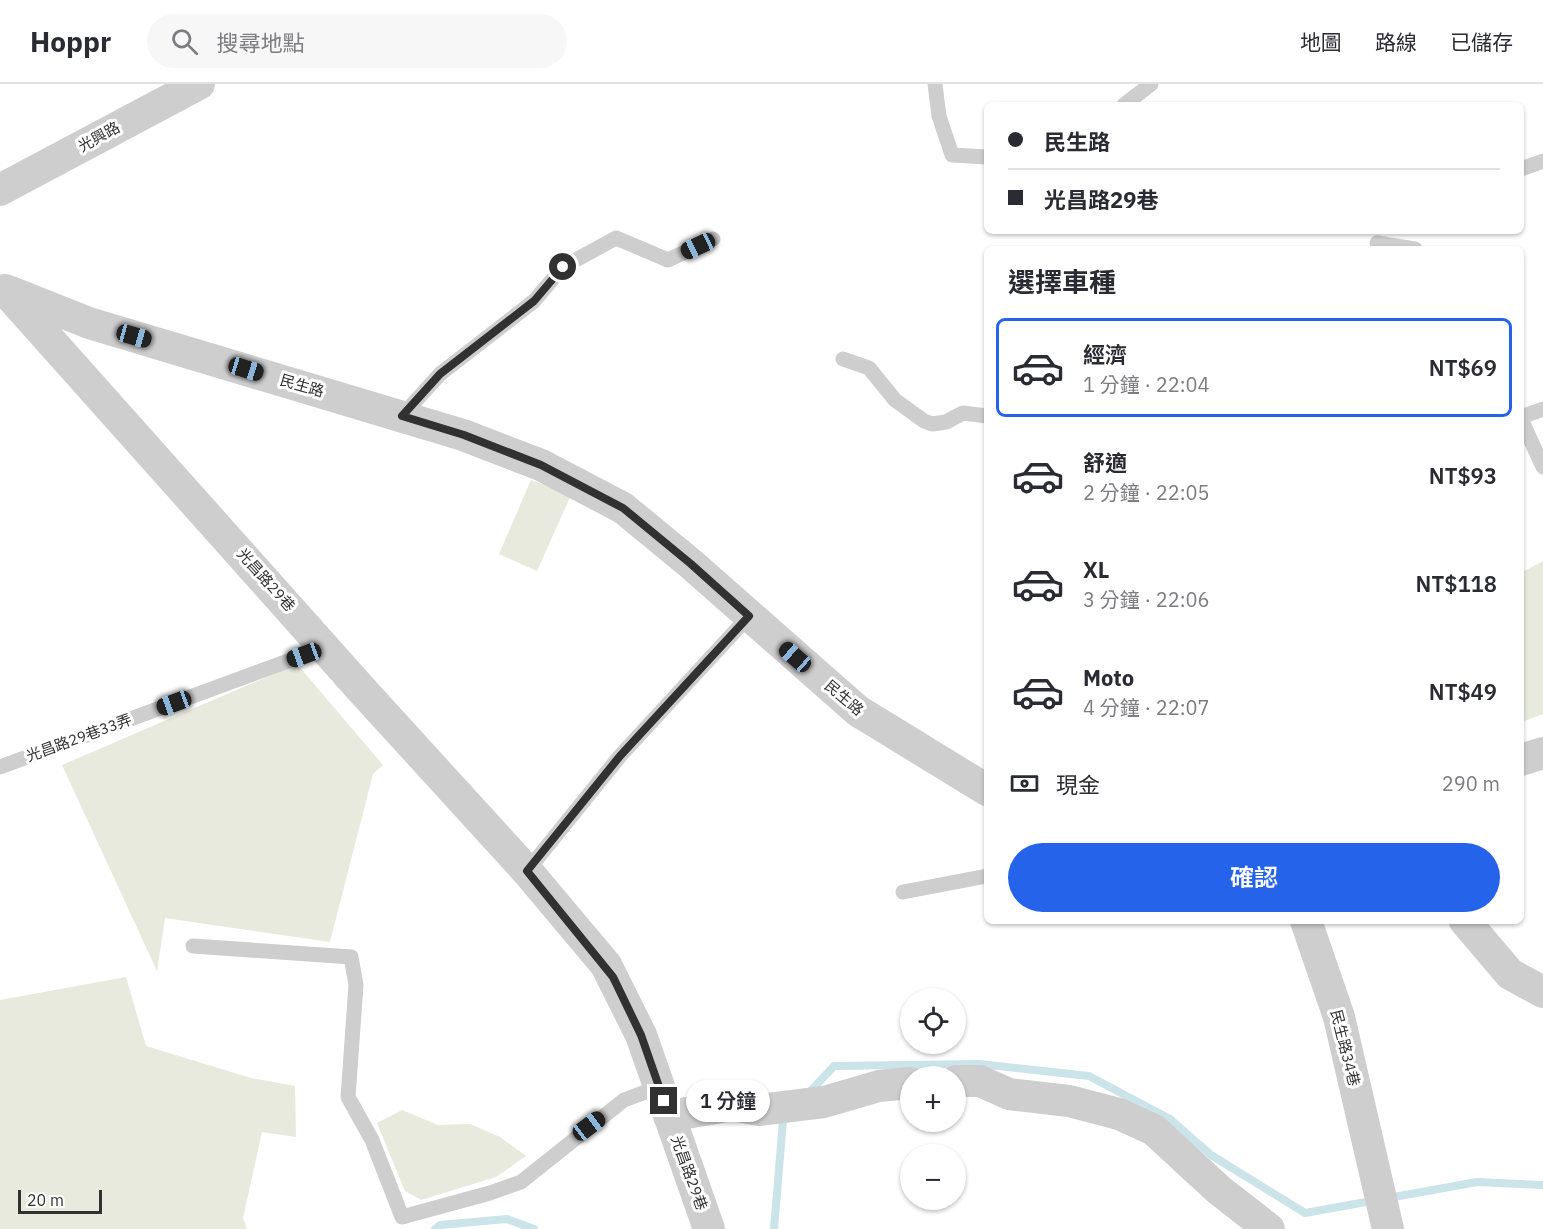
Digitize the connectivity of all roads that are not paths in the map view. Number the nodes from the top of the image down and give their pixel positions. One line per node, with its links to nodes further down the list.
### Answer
1 (199, 84): 8 (street, 光興路)
2 (935, 84): 5 (lane)
3 (1151, 84): 4 (lane)
4 (1128, 102)
5 (984, 157)
6 (1543, 161): 7 (lane)
7 (1524, 168)
8 (0, 190)
9 (713, 239): 15 (lane)
10 (1377, 243): 11 (lane)
11 (1396, 246)
12 (2, 287): 15 (street, 民生路); 21 (street, 光昌路29巷)
13 (843, 359): 16 (lane)
14 (1543, 409): 17 (lane)
15 (402, 416): 20 (street, 民生路)
16 (984, 416)
17 (1524, 417)
18 (1524, 425): 19 (lane)
19 (1543, 467)
20 (749, 616): 25 (street, 民生路); 26 (lane)
21 (326, 647): 24 (lane, 光昌路29巷33弄); 26 (street, 光昌路29巷)
22 (1543, 753): 23 (street)
23 (1524, 759)
24 (0, 767)
25 (984, 788)
26 (527, 871): 35 (street, 光昌路29巷)
27 (984, 877): 28 (lane)
28 (903, 892)
29 (1307, 924): 39 (street, 民生路34巷)
30 (1468, 924): 32 (street)
31 (194, 946): 35 (lane)
32 (1543, 992)
33 (966, 1081): 38 (street)
34 (900, 1084): 36 (street)
35 (659, 1087): 36 (street, 光昌路29巷)
36 (669, 1116): 37 (street, 光昌路29巷)
37 (709, 1229)
38 (1269, 1229)
39 (1388, 1229)

